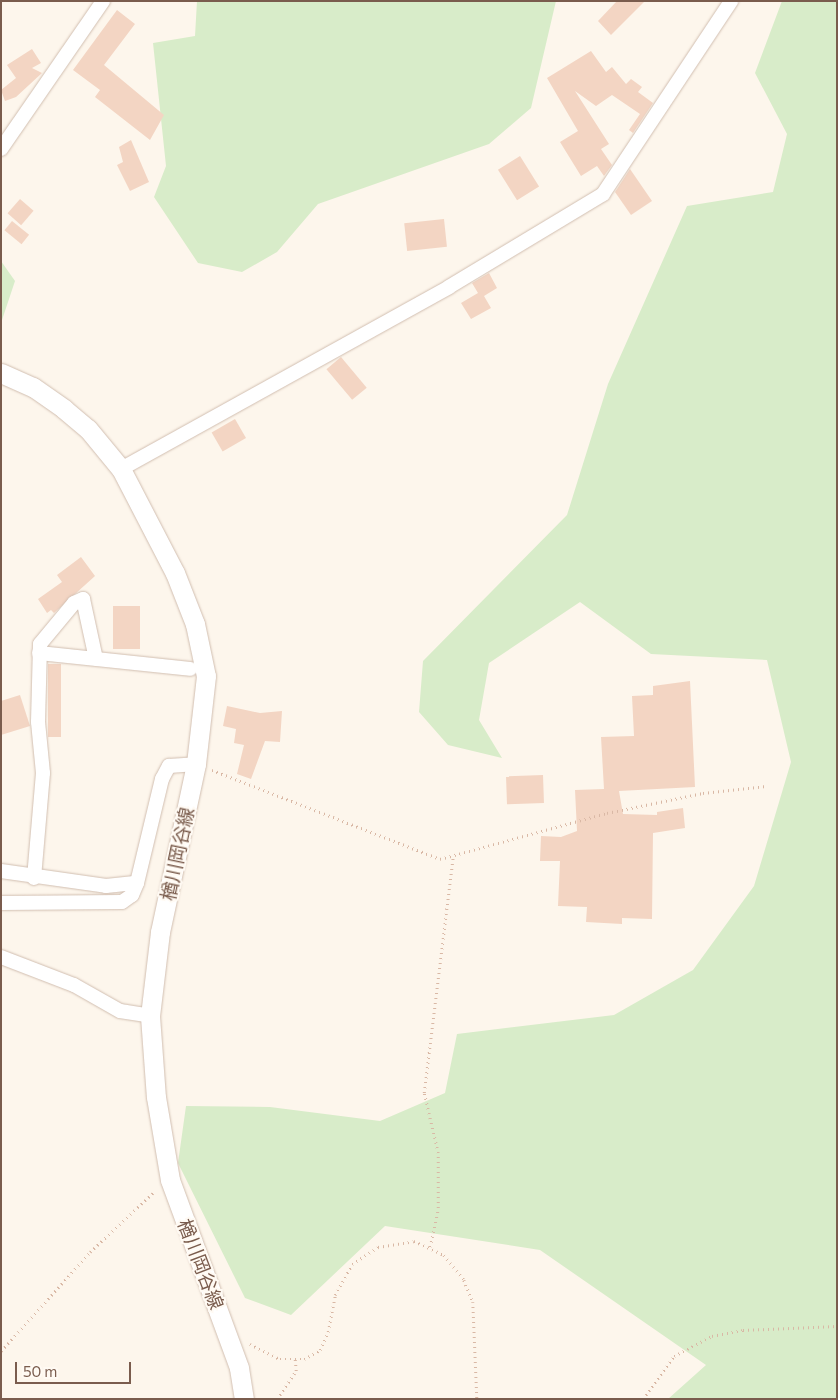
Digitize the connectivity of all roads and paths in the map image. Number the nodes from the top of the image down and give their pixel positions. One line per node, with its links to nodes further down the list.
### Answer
1 (103, 1): 3 (street)
2 (731, 1): 5 (street)
3 (1, 149)
4 (1, 373): 5 (main road, 楢川岡谷線)
5 (121, 469): 9 (main road, 楢川岡谷線)
6 (39, 652): 7 (street); 7 (street); 13 (street)
7 (96, 659): 8 (street)
8 (190, 669)
9 (196, 764): 11 (path); 14 (street); 17 (main road, 楢川岡谷線)
10 (766, 786): 11 (path)
11 (453, 857): 19 (path)
12 (1, 871): 13 (street)
13 (34, 878): 14 (street)
14 (137, 883): 15 (street)
15 (1, 903)
16 (1, 957): 17 (street)
17 (150, 1016): 18 (main road, 楢川岡谷線)
18 (170, 1180): 22 (path); 24 (main road, 楢川岡谷線)
19 (430, 1247): 23 (path); 26 (path)
20 (837, 1326): 27 (path)
21 (250, 1344): 23 (path)
22 (1, 1351)
23 (295, 1359): 25 (path)
24 (244, 1399)
25 (277, 1399)
26 (477, 1399)
27 (643, 1399)

